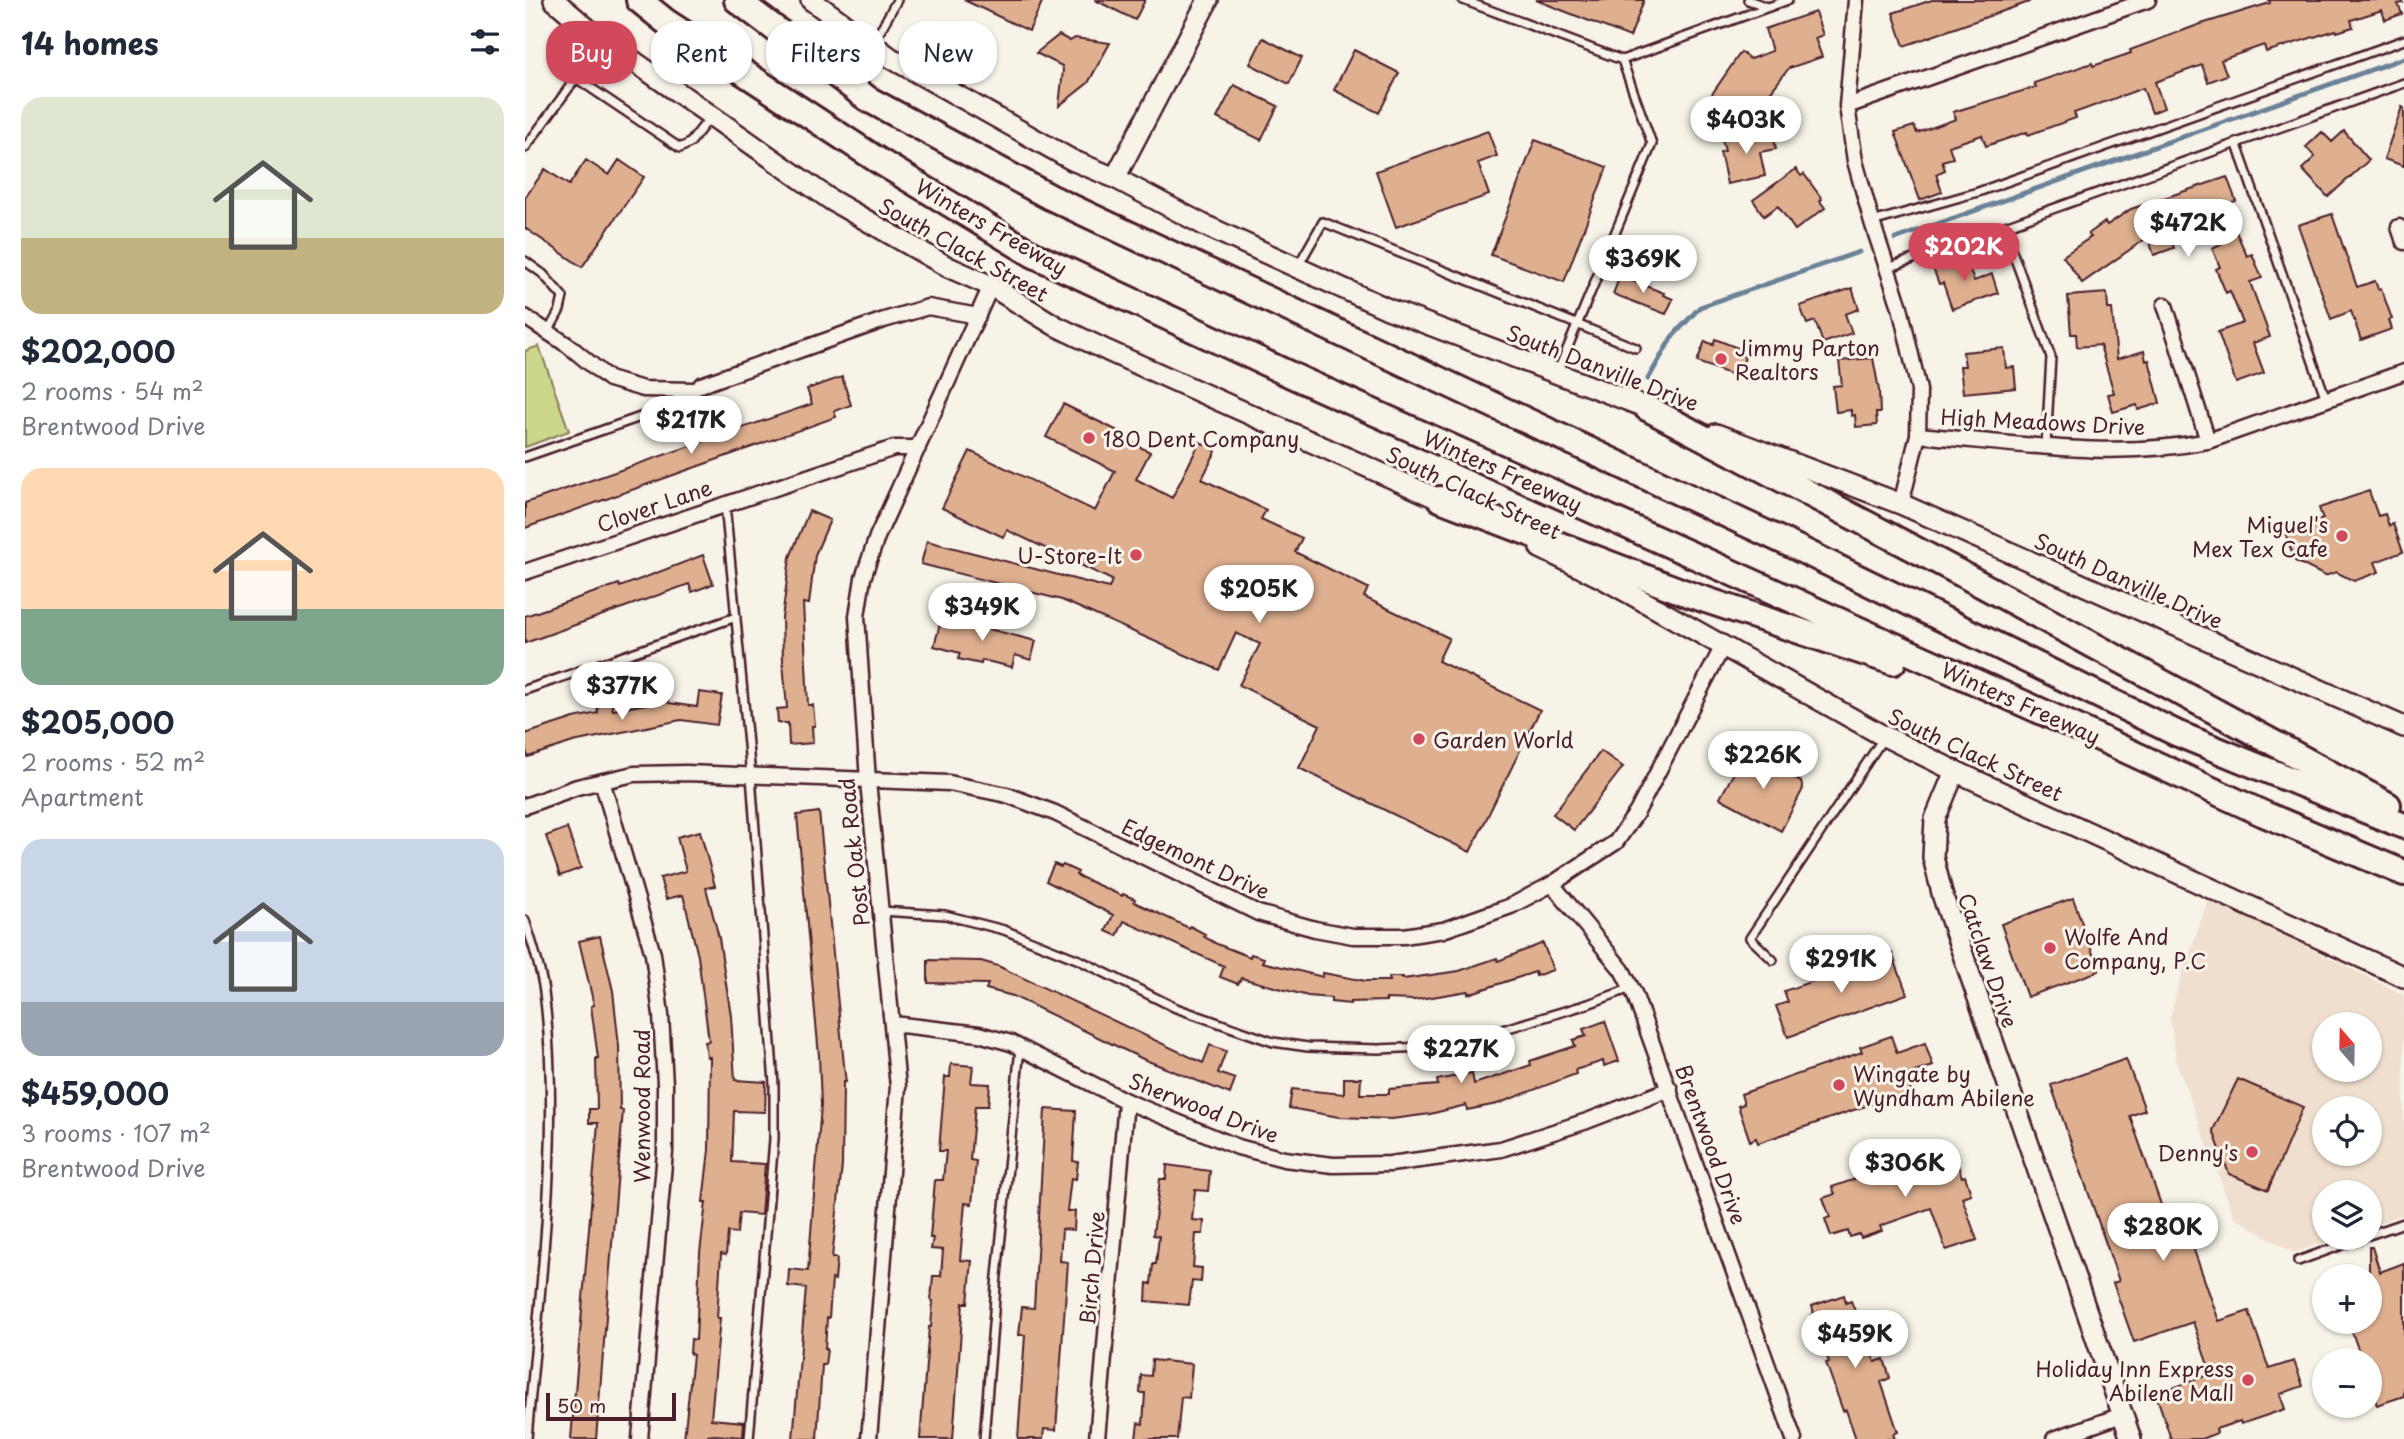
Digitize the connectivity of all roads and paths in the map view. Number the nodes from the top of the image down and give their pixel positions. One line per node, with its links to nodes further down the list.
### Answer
1 (554, 0): 13 (main road, South Clack Street)
2 (639, 0): 61 (highway, Winters Freeway)
3 (737, 0): 68 (highway, Winters Freeway)
4 (811, 0): 14 (main road, South Danville Drive)
5 (897, 0): 15 (lane)
6 (1208, 0): 27 (main road)
7 (1463, 0): 18 (lane)
8 (1748, 0): 12 (lane)
9 (1788, 0): 12 (lane)
10 (1856, 0): 23 (street)
11 (2148, 0): 23 (street)
12 (1768, 7): 18 (lane)
13 (580, 21)
14 (840, 21)
15 (885, 22)
16 (2404, 40): 28 (lane)
17 (885, 54): 27 (main road, South Danville Drive)
18 (1622, 60): 39 (lane)
19 (637, 64): 24 (main road, South Clack Street)
20 (2404, 83): 25 (lane)
21 (572, 84): 26 (lane)
22 (585, 84): 24 (lane)
23 (1847, 107): 28 (street)
24 (711, 116): 35 (main road, South Clack Street)
25 (2236, 142): 29 (lane); 45 (lane)
26 (525, 148)
27 (1115, 178): 33 (main road, South Danville Drive)
28 (1872, 222): 34 (street)
29 (2003, 226): 34 (lane); 49 (lane)
30 (2399, 227): 31 (street)
31 (2404, 242)
32 (525, 261): 40 (lane)
33 (1297, 268): 39 (lane); 43 (main road, South Danville Drive)
34 (1887, 268): 47 (street)
35 (991, 286): 37 (street, Post Oak Road); 52 (main road, South Clack Street)
36 (2165, 305): 48 (street)
37 (978, 316): 44 (street); 50 (street, Post Oak Road)
38 (525, 317): 40 (street)
39 (1578, 325): 41 (lane); 43 (lane)
40 (548, 332): 44 (street)
41 (1636, 348)
42 (2404, 372): 45 (street, High Meadows Drive)
43 (1557, 374): 46 (main road, South Danville Drive)
44 (697, 388): 51 (lane)
45 (2326, 399): 48 (street, High Meadows Drive)
46 (1647, 408): 54 (main road, South Danville Drive); 67 (highway)
47 (1918, 435): 49 (street, High Meadows Drive); 54 (street)
48 (2208, 441): 49 (street, High Meadows Drive)
49 (2046, 446)
50 (918, 448): 53 (street, Clover Lane); 65 (street, Post Oak Road)
51 (525, 457)
52 (1440, 499): 57 (main road, South Clack Street); 61 (highway)
53 (725, 504): 55 (street, Clover Lane); 56 (lane)
54 (1901, 504): 59 (main road, South Danville Drive)
55 (525, 572)
56 (736, 617): 58 (lane); 63 (lane)
57 (1723, 646): 60 (main road, South Clack Street); 70 (street, Edgemont Drive)
58 (525, 690)
59 (2404, 727)
60 (1884, 736): 62 (main road, South Clack Street); 73 (lane)
61 (2144, 758): 69 (highway, Winters Freeway)
62 (1955, 772): 74 (main road, South Clack Street); 84 (main road, Catclaw Drive)
63 (751, 776): 64 (street, Edgemont Drive); 65 (street, Edgemont Drive); 87 (lane)
64 (602, 781): 66 (street, Edgemont Drive); 86 (street, Wenwood Road)
65 (869, 781): 70 (street, Edgemont Drive); 71 (street, Post Oak Road)
66 (525, 806)
67 (2404, 813)
68 (2404, 826)
69 (2404, 873)
70 (1552, 884): 75 (street, Brentwood Drive)
71 (881, 911): 75 (lane); 76 (street, Post Oak Road)
72 (525, 920): 85 (lane)
73 (1773, 960)
74 (2404, 977)
75 (1631, 988): 78 (street, Brentwood Drive)
76 (893, 1024): 77 (street, Sherwood Drive); 88 (street, Post Oak Road)
77 (1020, 1048): 79 (street, Sherwood Drive); 89 (lane)
78 (1670, 1089): 79 (street, Sherwood Drive); 91 (street, Brentwood Drive)
79 (1126, 1101): 90 (street, Birch Drive)
80 (2404, 1223): 81 (lane)
81 (2382, 1231)
82 (2328, 1250): 83 (lane)
83 (2298, 1261)
84 (2122, 1415): 92 (street); 93 (main road, Catclaw Drive)
85 (527, 1439)
86 (640, 1439)
87 (749, 1439)
88 (869, 1439)
89 (984, 1439)
90 (1097, 1439)
91 (1794, 1439)
92 (2054, 1439)
93 (2131, 1439)

